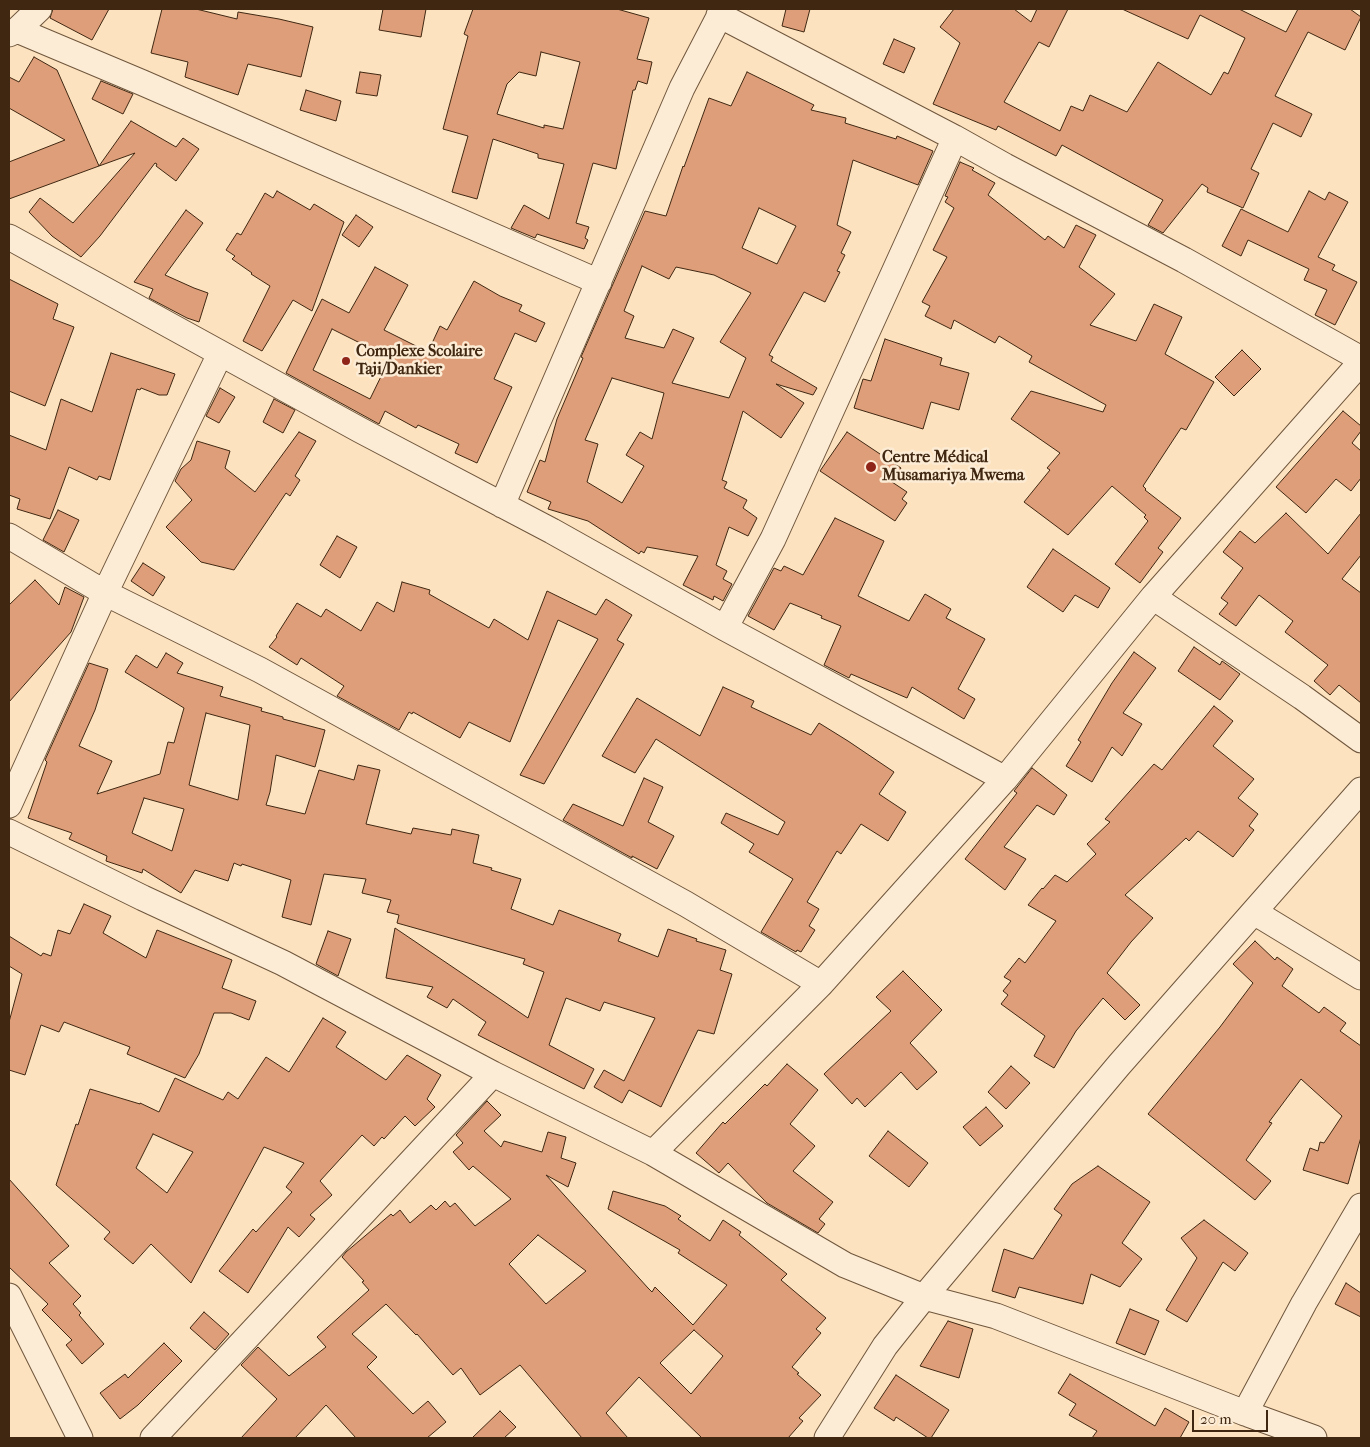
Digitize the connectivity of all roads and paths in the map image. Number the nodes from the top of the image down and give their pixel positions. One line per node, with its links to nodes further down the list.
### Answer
1 (39, 9): 3 (street)
2 (721, 12): 4 (street); 6 (street)
3 (13, 32): 6 (street)
4 (955, 138): 8 (street); 13 (street)
5 (9, 237): 7 (street)
6 (599, 282): 9 (street)
7 (220, 354): 9 (street); 11 (street)
8 (1361, 361): 12 (street)
9 (502, 505): 13 (street)
10 (9, 536): 11 (street)
11 (105, 593): 17 (street); 21 (street)
12 (1153, 597): 14 (street); 15 (street)
13 (725, 628): 15 (street)
14 (1361, 740)
15 (1005, 780): 21 (street)
16 (1361, 790): 19 (street)
17 (9, 805)
18 (9, 832): 22 (street)
19 (1254, 912): 20 (street); 26 (street)
20 (1361, 977)
21 (821, 984): 23 (street)
22 (493, 1074): 23 (street); 29 (street)
23 (653, 1153): 26 (street)
24 (1361, 1206): 27 (street)
25 (9, 1296): 28 (street)
26 (924, 1297): 27 (street); 30 (street)
27 (1245, 1413): 31 (street)
28 (80, 1438)
29 (153, 1438)
30 (826, 1438)
31 (1314, 1438)

